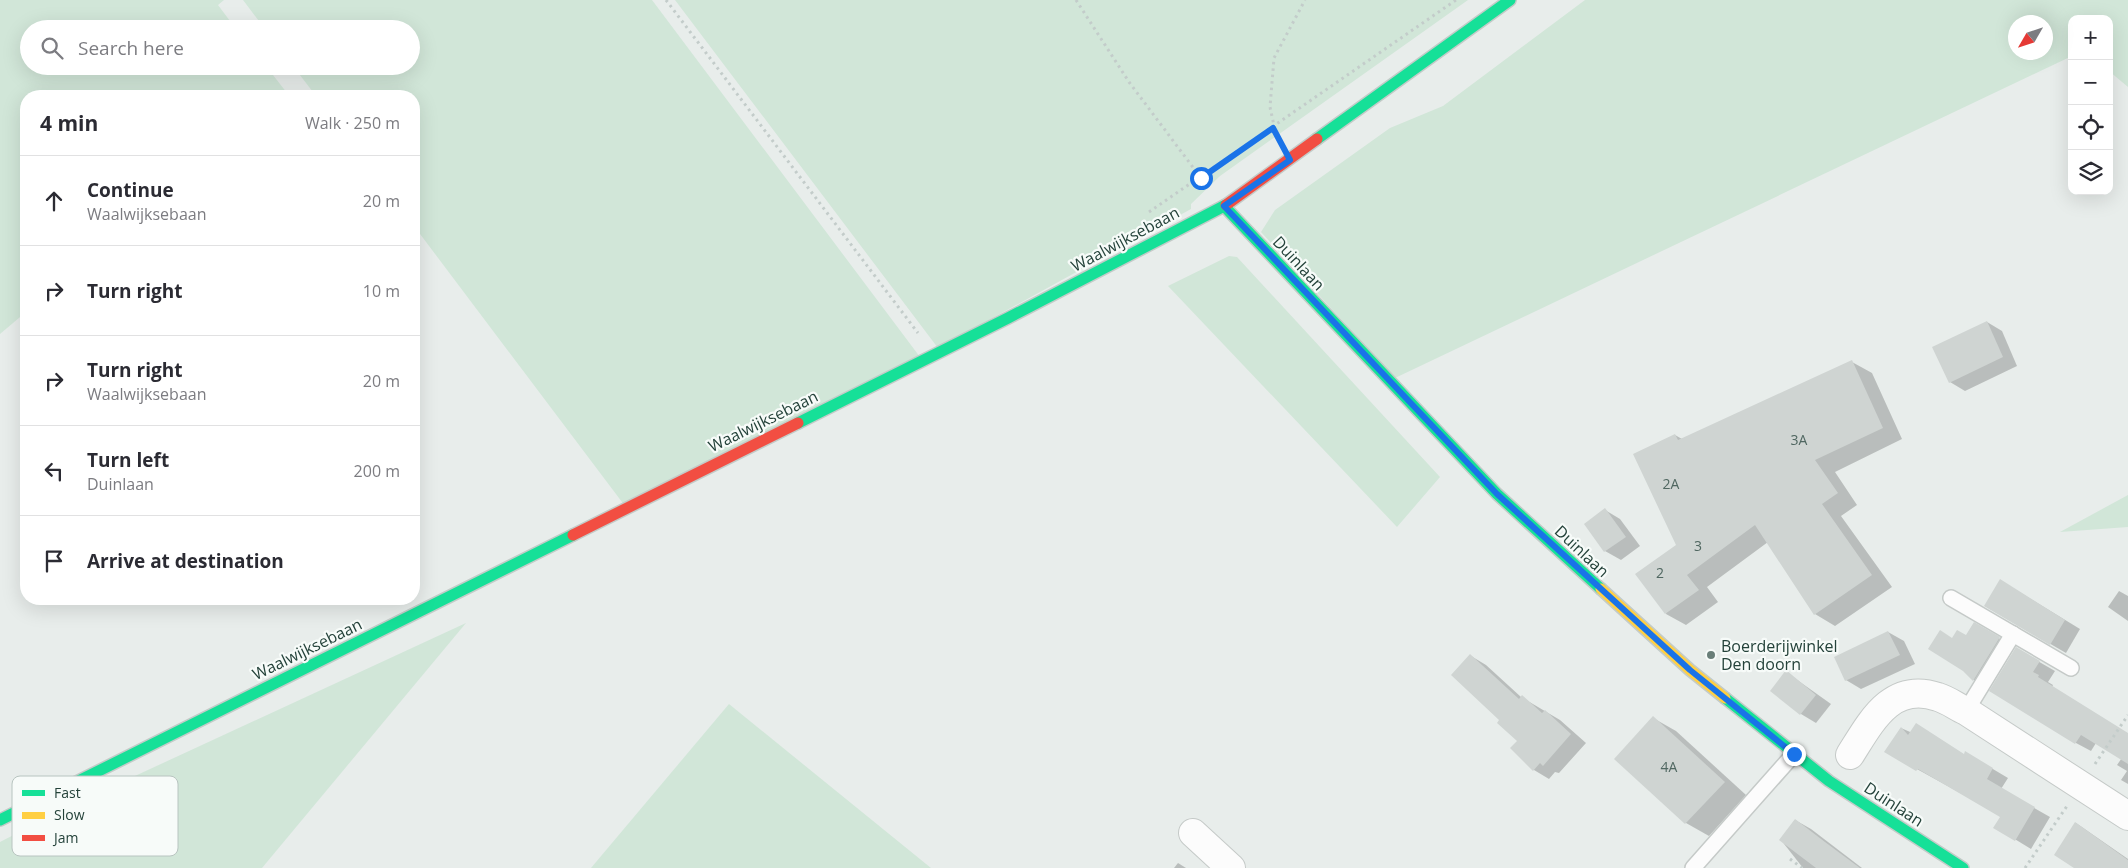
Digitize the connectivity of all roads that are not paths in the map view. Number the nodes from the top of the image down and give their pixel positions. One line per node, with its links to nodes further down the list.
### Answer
1 (1510, 0): 2 (street, Waalwijksebaan)
2 (1224, 206): 7 (street, Duinlaan); 9 (street, Waalwijksebaan)
3 (1951, 598): 4 (lane)
4 (2013, 634): 5 (lane); 6 (lane)
5 (2071, 668)
6 (1966, 711): 8 (street); 11 (street)
7 (1794, 754): 15 (lane); 16 (street, Duinlaan)
8 (1850, 755)
9 (88, 776)
10 (12, 814): 12 (street, Waalwijksebaan)
11 (2128, 816)
12 (0, 820)
13 (1193, 833): 14 (street)
14 (1231, 868)
15 (1693, 868)
16 (1963, 868)

